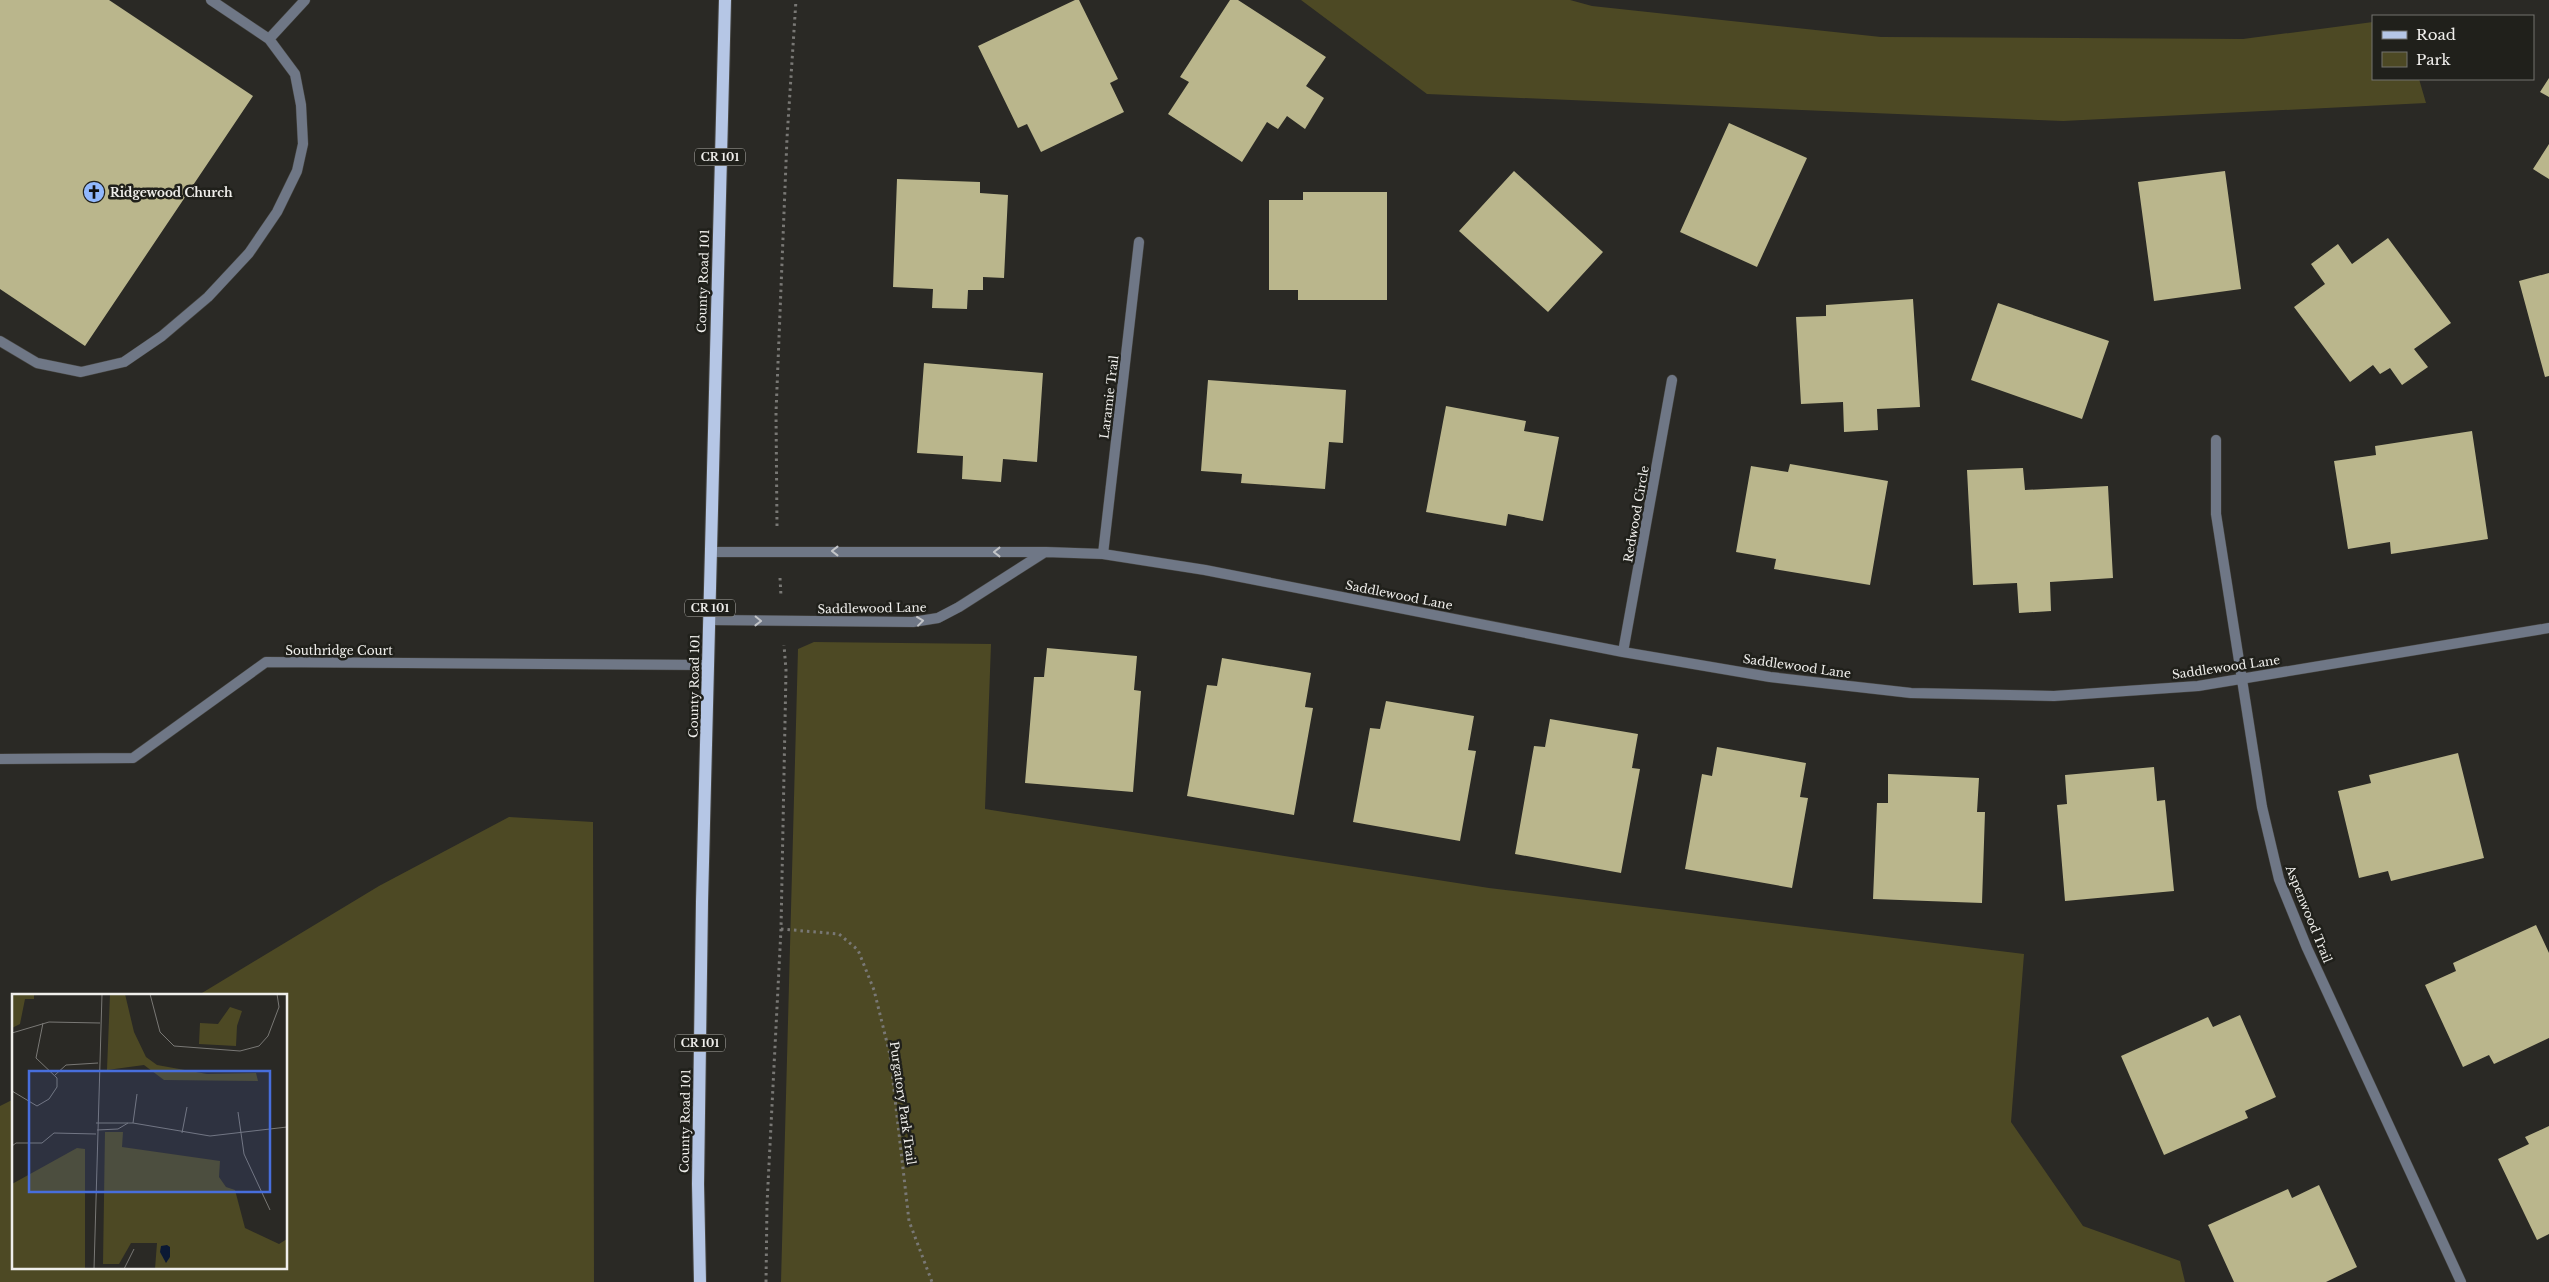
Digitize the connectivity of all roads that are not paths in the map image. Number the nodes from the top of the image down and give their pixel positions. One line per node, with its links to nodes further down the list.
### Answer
1 (211, 0): 4 (street)
2 (305, 0): 4 (street)
3 (724, 0): 9 (main road, County Road 101 / CR 101)
4 (269, 39): 6 (street)
5 (1139, 242): 11 (street, Laramie Trail)
6 (0, 341)
7 (1672, 380): 14 (street, Redwood Circle)
8 (2216, 440): 16 (street, Aspenwood Trail)
9 (711, 552): 10 (street, Saddlewood Lane, one-way to 9); 12 (main road, County Road 101 / CR 101)
10 (1046, 552): 11 (street, Saddlewood Lane); 12 (street, Saddlewood Lane, one-way to 10)
11 (1103, 554): 14 (street, Saddlewood Lane)
12 (709, 620): 15 (main road, County Road 101 / CR 101)
13 (2549, 628): 16 (street, Saddlewood Lane)
14 (1623, 652): 16 (street, Saddlewood Lane)
15 (709, 665): 17 (street, Southridge Court); 18 (main road, County Road 101 / CR 101)
16 (2241, 679): 19 (street, Aspenwood Trail)
17 (0, 759)
18 (700, 1282)
19 (2461, 1282)

